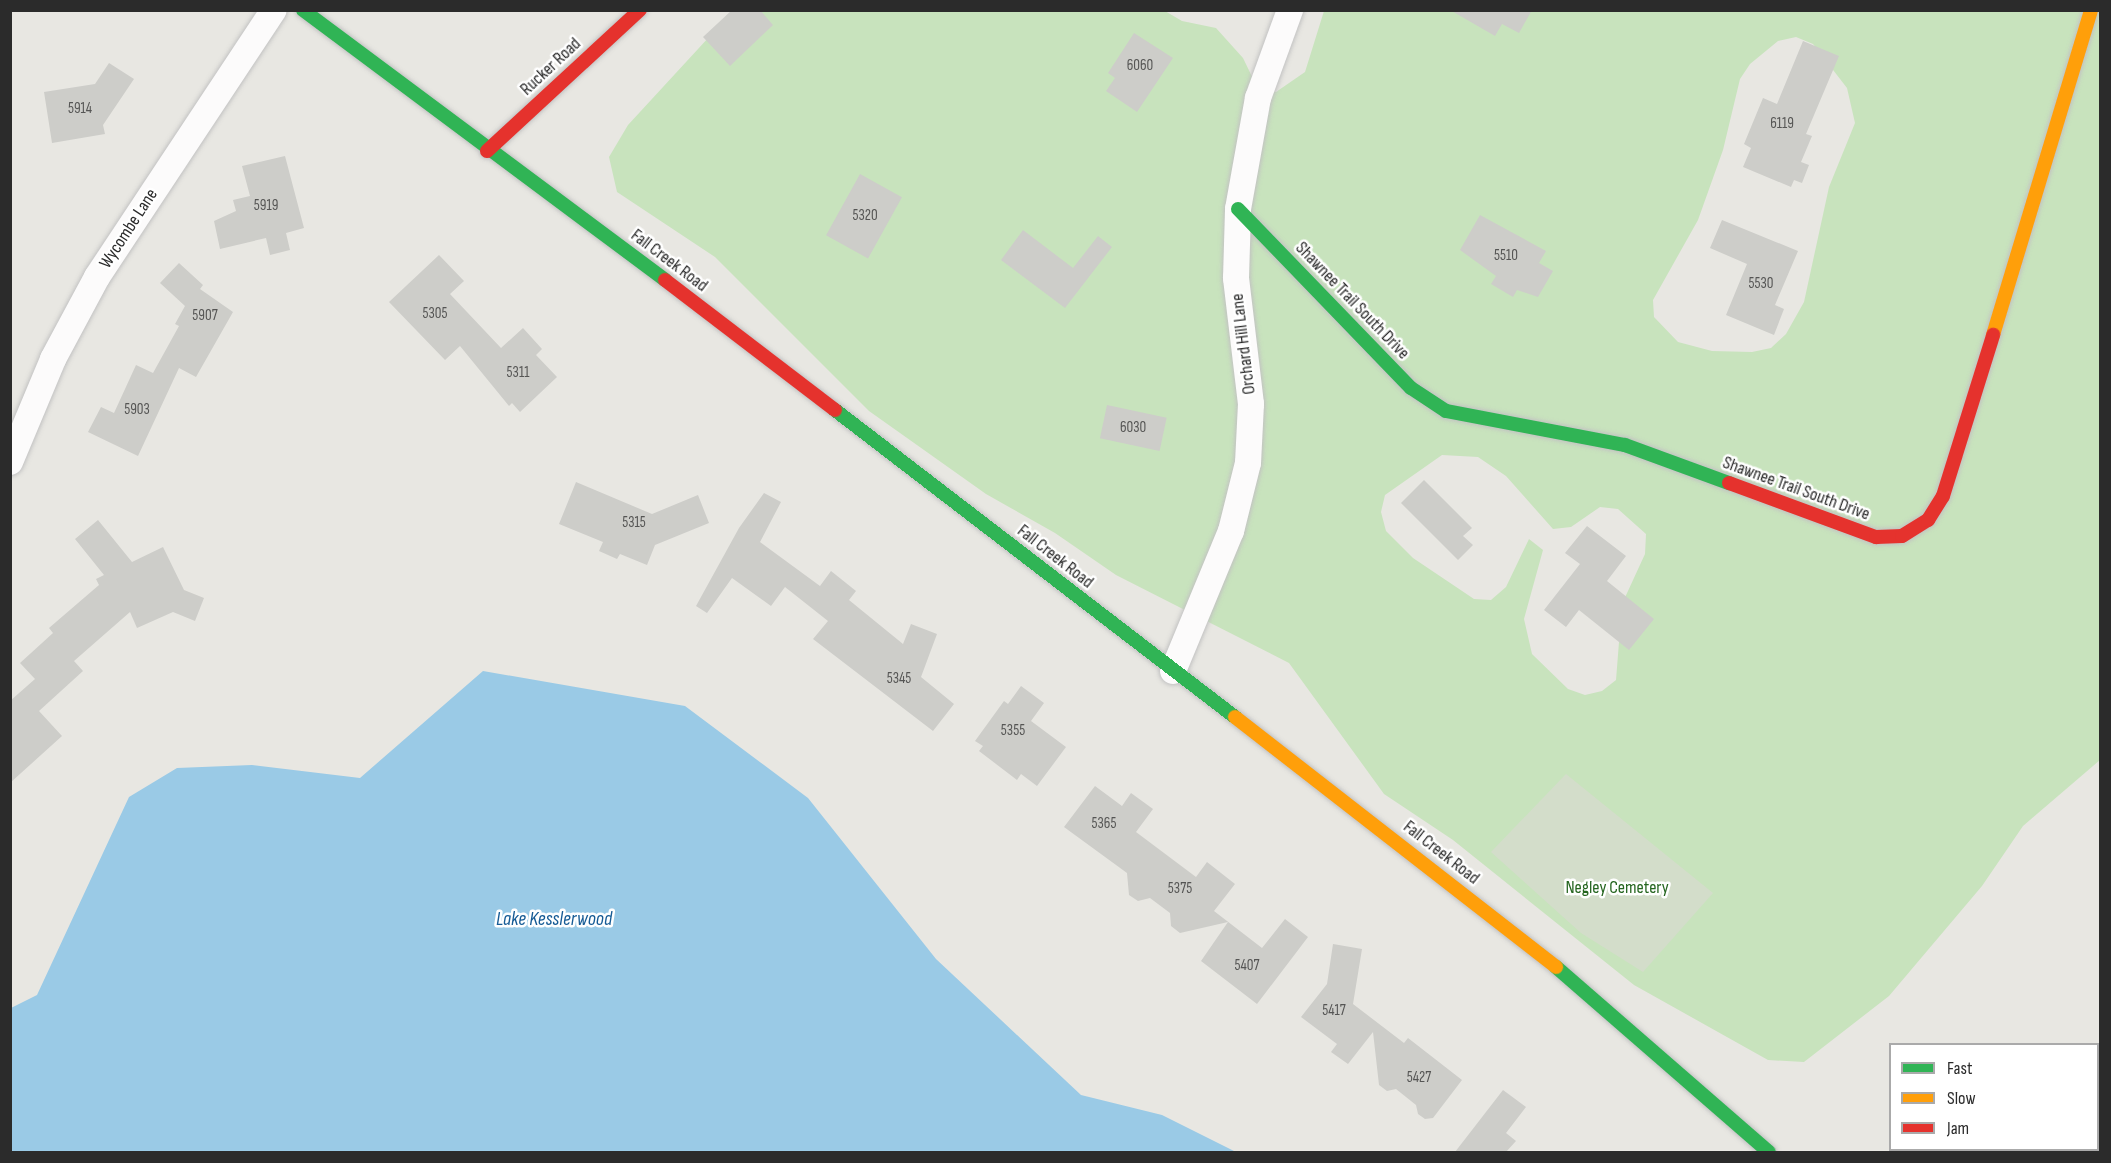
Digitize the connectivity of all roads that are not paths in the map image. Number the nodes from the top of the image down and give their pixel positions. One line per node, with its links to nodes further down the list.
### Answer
1 (274, 10): 8 (street, Wycombe Lane)
2 (303, 10): 6 (main road, Fall Creek Road)
3 (640, 10): 6 (main road, Rucker Road)
4 (1290, 10): 7 (street, Orchard Hill Lane)
5 (2091, 10): 7 (main road, Shawnee Trail South Drive)
6 (488, 151): 9 (main road, Fall Creek Road)
7 (1238, 209): 9 (street, Orchard Hill Lane)
8 (10, 462)
9 (1173, 671): 10 (main road, Fall Creek Road)
10 (1769, 1152)

